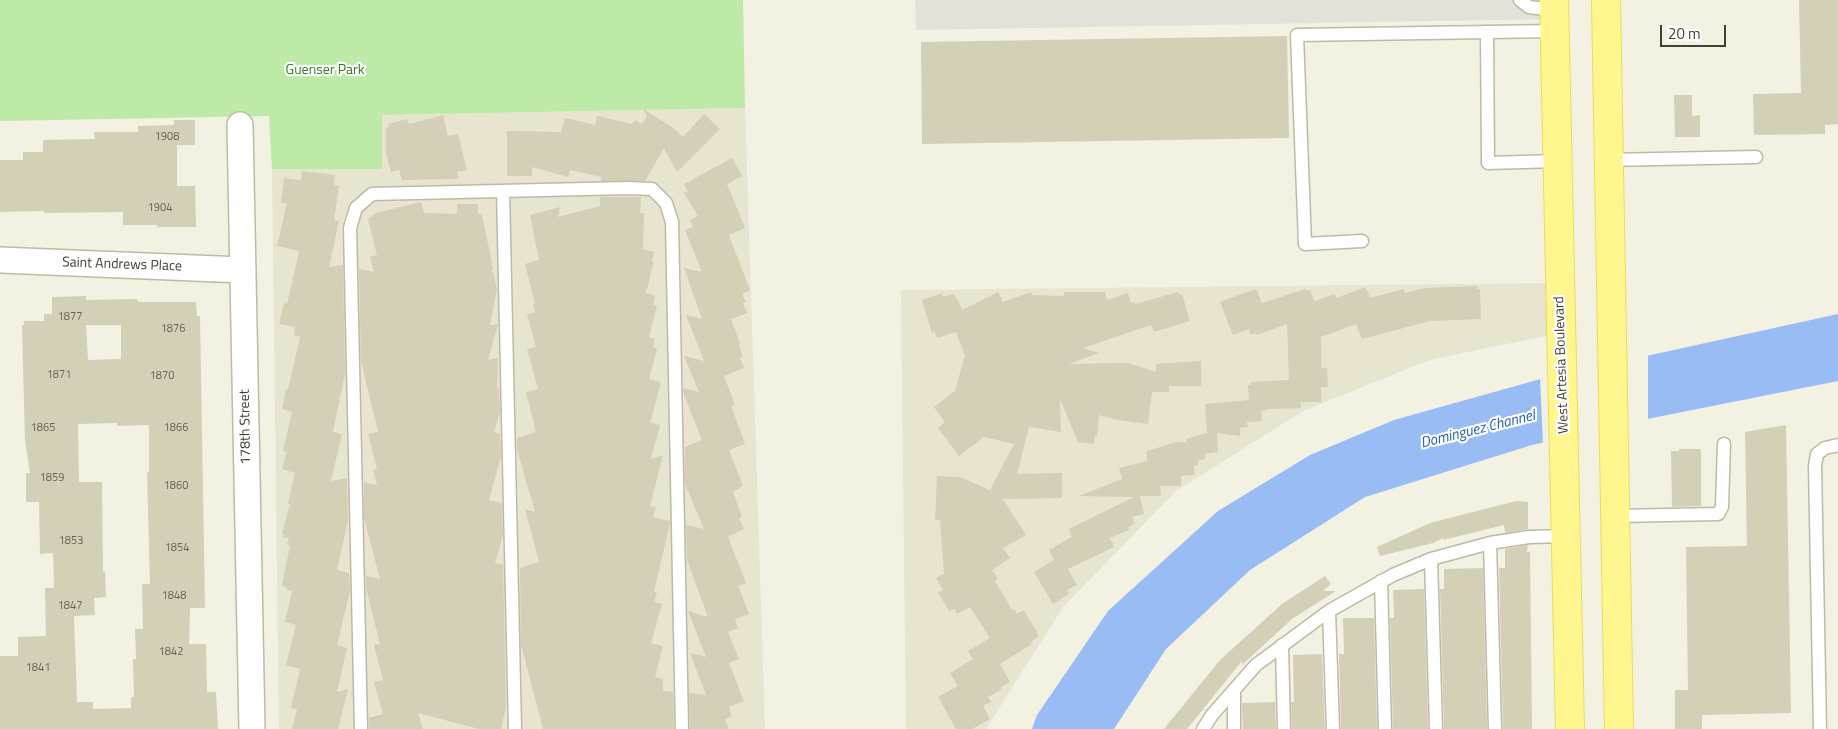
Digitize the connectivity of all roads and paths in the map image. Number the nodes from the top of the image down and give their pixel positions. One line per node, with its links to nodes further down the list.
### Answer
1 (1520, 0): 3 (lane)
2 (1606, 0): 7 (main road)
3 (1554, 13): 4 (lane); 8 (main road, West Artesia Boulevard)
4 (1487, 32): 8 (lane); 10 (lane)
5 (240, 126): 12 (street, 178th Street)
6 (1756, 157): 7 (lane)
7 (1608, 160): 15 (main road)
8 (1557, 161): 16 (main road, West Artesia Boulevard)
9 (503, 191): 24 (lane); 25 (lane); 26 (lane)
10 (1362, 241)
11 (0, 260): 12 (street, Saint Andrews Place)
12 (243, 270): 23 (street, 178th Street)
13 (1724, 444): 15 (lane)
14 (1838, 445): 36 (lane)
15 (1616, 516): 35 (main road)
16 (1567, 536): 17 (lane); 34 (main road, West Artesia Boulevard)
17 (1490, 543): 18 (lane); 33 (lane)
18 (1431, 559): 19 (lane); 32 (lane)
19 (1381, 581): 20 (lane); 31 (lane)
20 (1330, 611): 21 (lane); 30 (lane)
21 (1282, 644): 22 (lane); 29 (lane)
22 (1234, 690): 27 (lane); 28 (lane)
23 (252, 729)
24 (361, 729)
25 (515, 729)
26 (682, 729)
27 (1203, 729)
28 (1234, 729)
29 (1284, 729)
30 (1333, 729)
31 (1385, 729)
32 (1436, 729)
33 (1494, 729)
34 (1570, 729)
35 (1619, 729)
36 (1820, 729)

